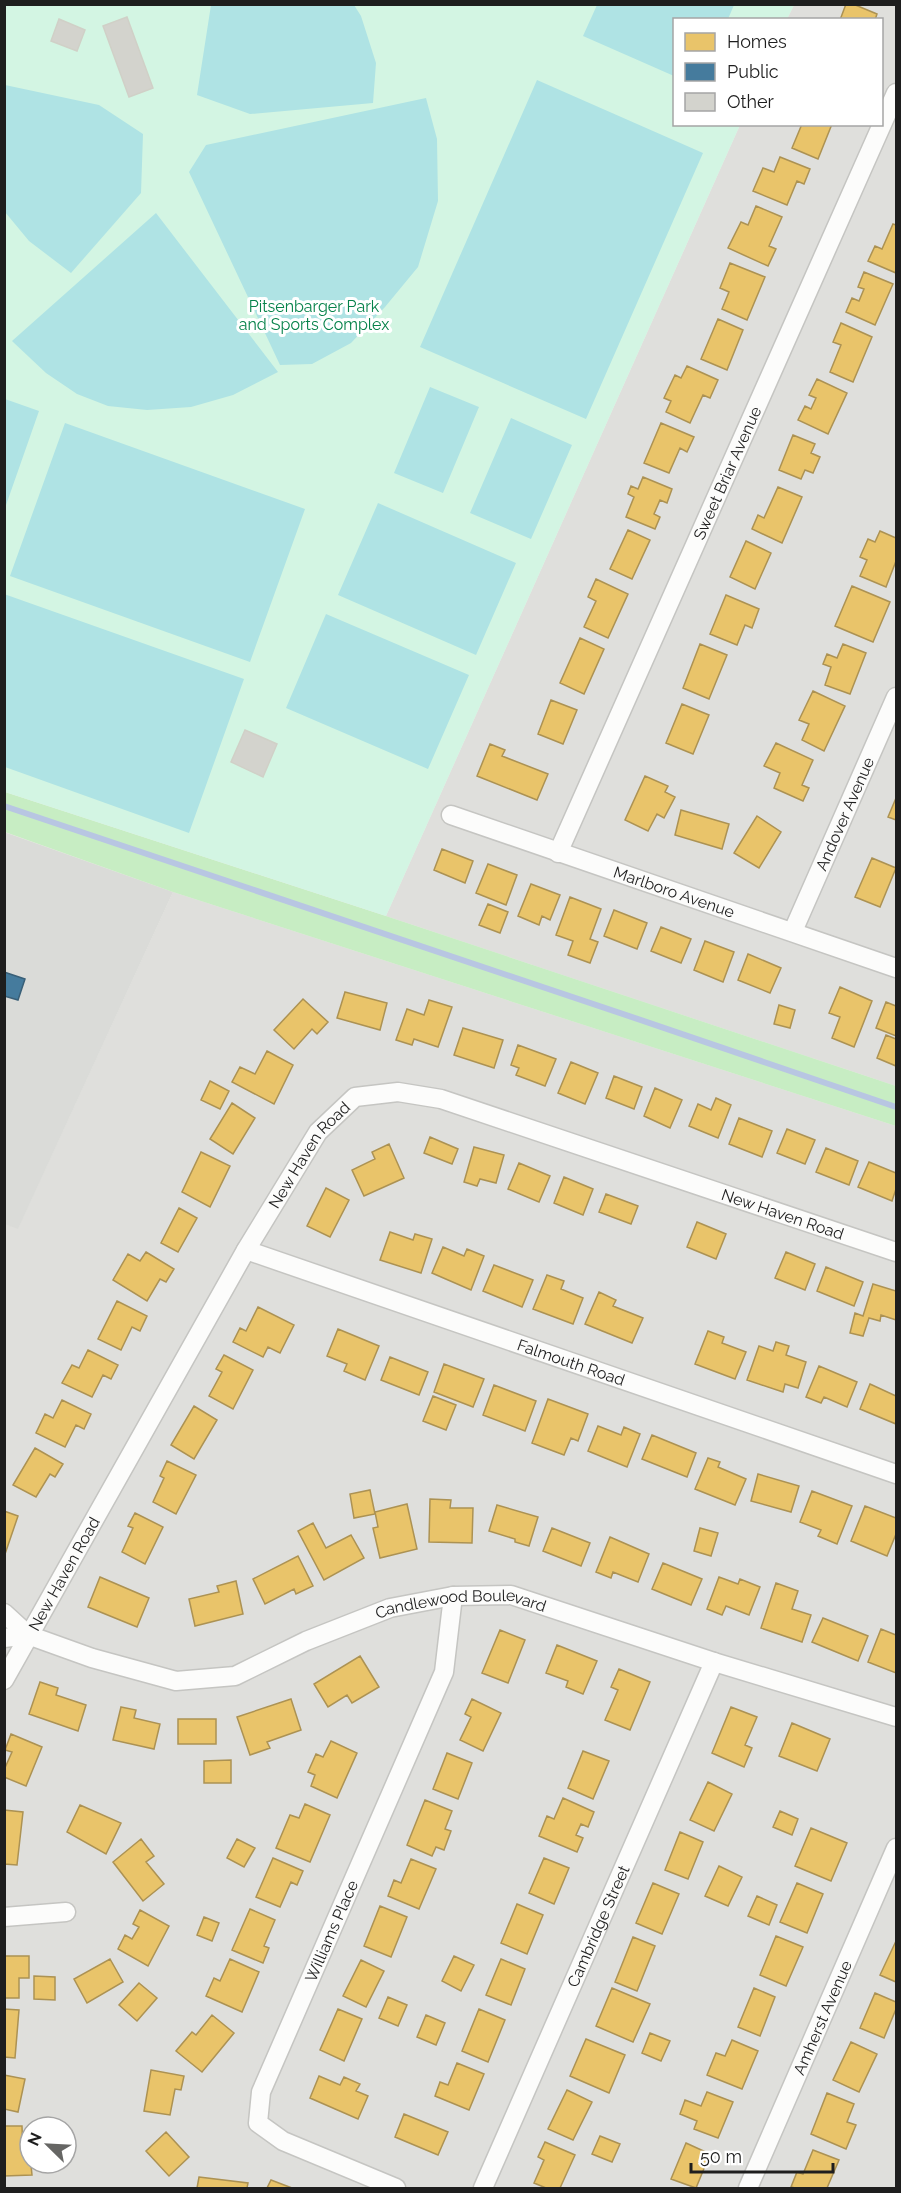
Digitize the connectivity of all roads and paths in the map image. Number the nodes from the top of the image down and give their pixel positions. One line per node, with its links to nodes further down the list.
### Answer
1 (897, 93): 2 (street, Sweet Briar Avenue)
2 (883, 124)
3 (882, 126): 6 (street, Sweet Briar Avenue)
4 (897, 697): 7 (street, Andover Avenue)
5 (452, 815): 6 (street, Marlboro Avenue)
6 (558, 853): 7 (street, Marlboro Avenue)
7 (793, 931): 8 (street, Marlboro Avenue)
8 (897, 968)
9 (246, 1250): 10 (street, New Haven Road); 11 (street, Falmouth Road); 14 (street, New Haven Road)
10 (897, 1252)
11 (897, 1474)
12 (453, 1596): 14 (street, Candlewood Boulevard); 16 (street, Candlewood Boulevard); 22 (street, Williams Place)
13 (4, 1612): 14 (street, Candlewood Boulevard)
14 (28, 1635): 15 (street, Candlewood Boulevard); 17 (street, New Haven Road)
15 (4, 1638)
16 (714, 1662): 18 (street, Candlewood Boulevard); 23 (street, Cambridge Street)
17 (4, 1680)
18 (897, 1717)
19 (897, 1848): 24 (street, Amherst Avenue)
20 (66, 1912): 21 (street)
21 (4, 1917)
22 (396, 2188)
23 (483, 2188)
24 (748, 2188)

